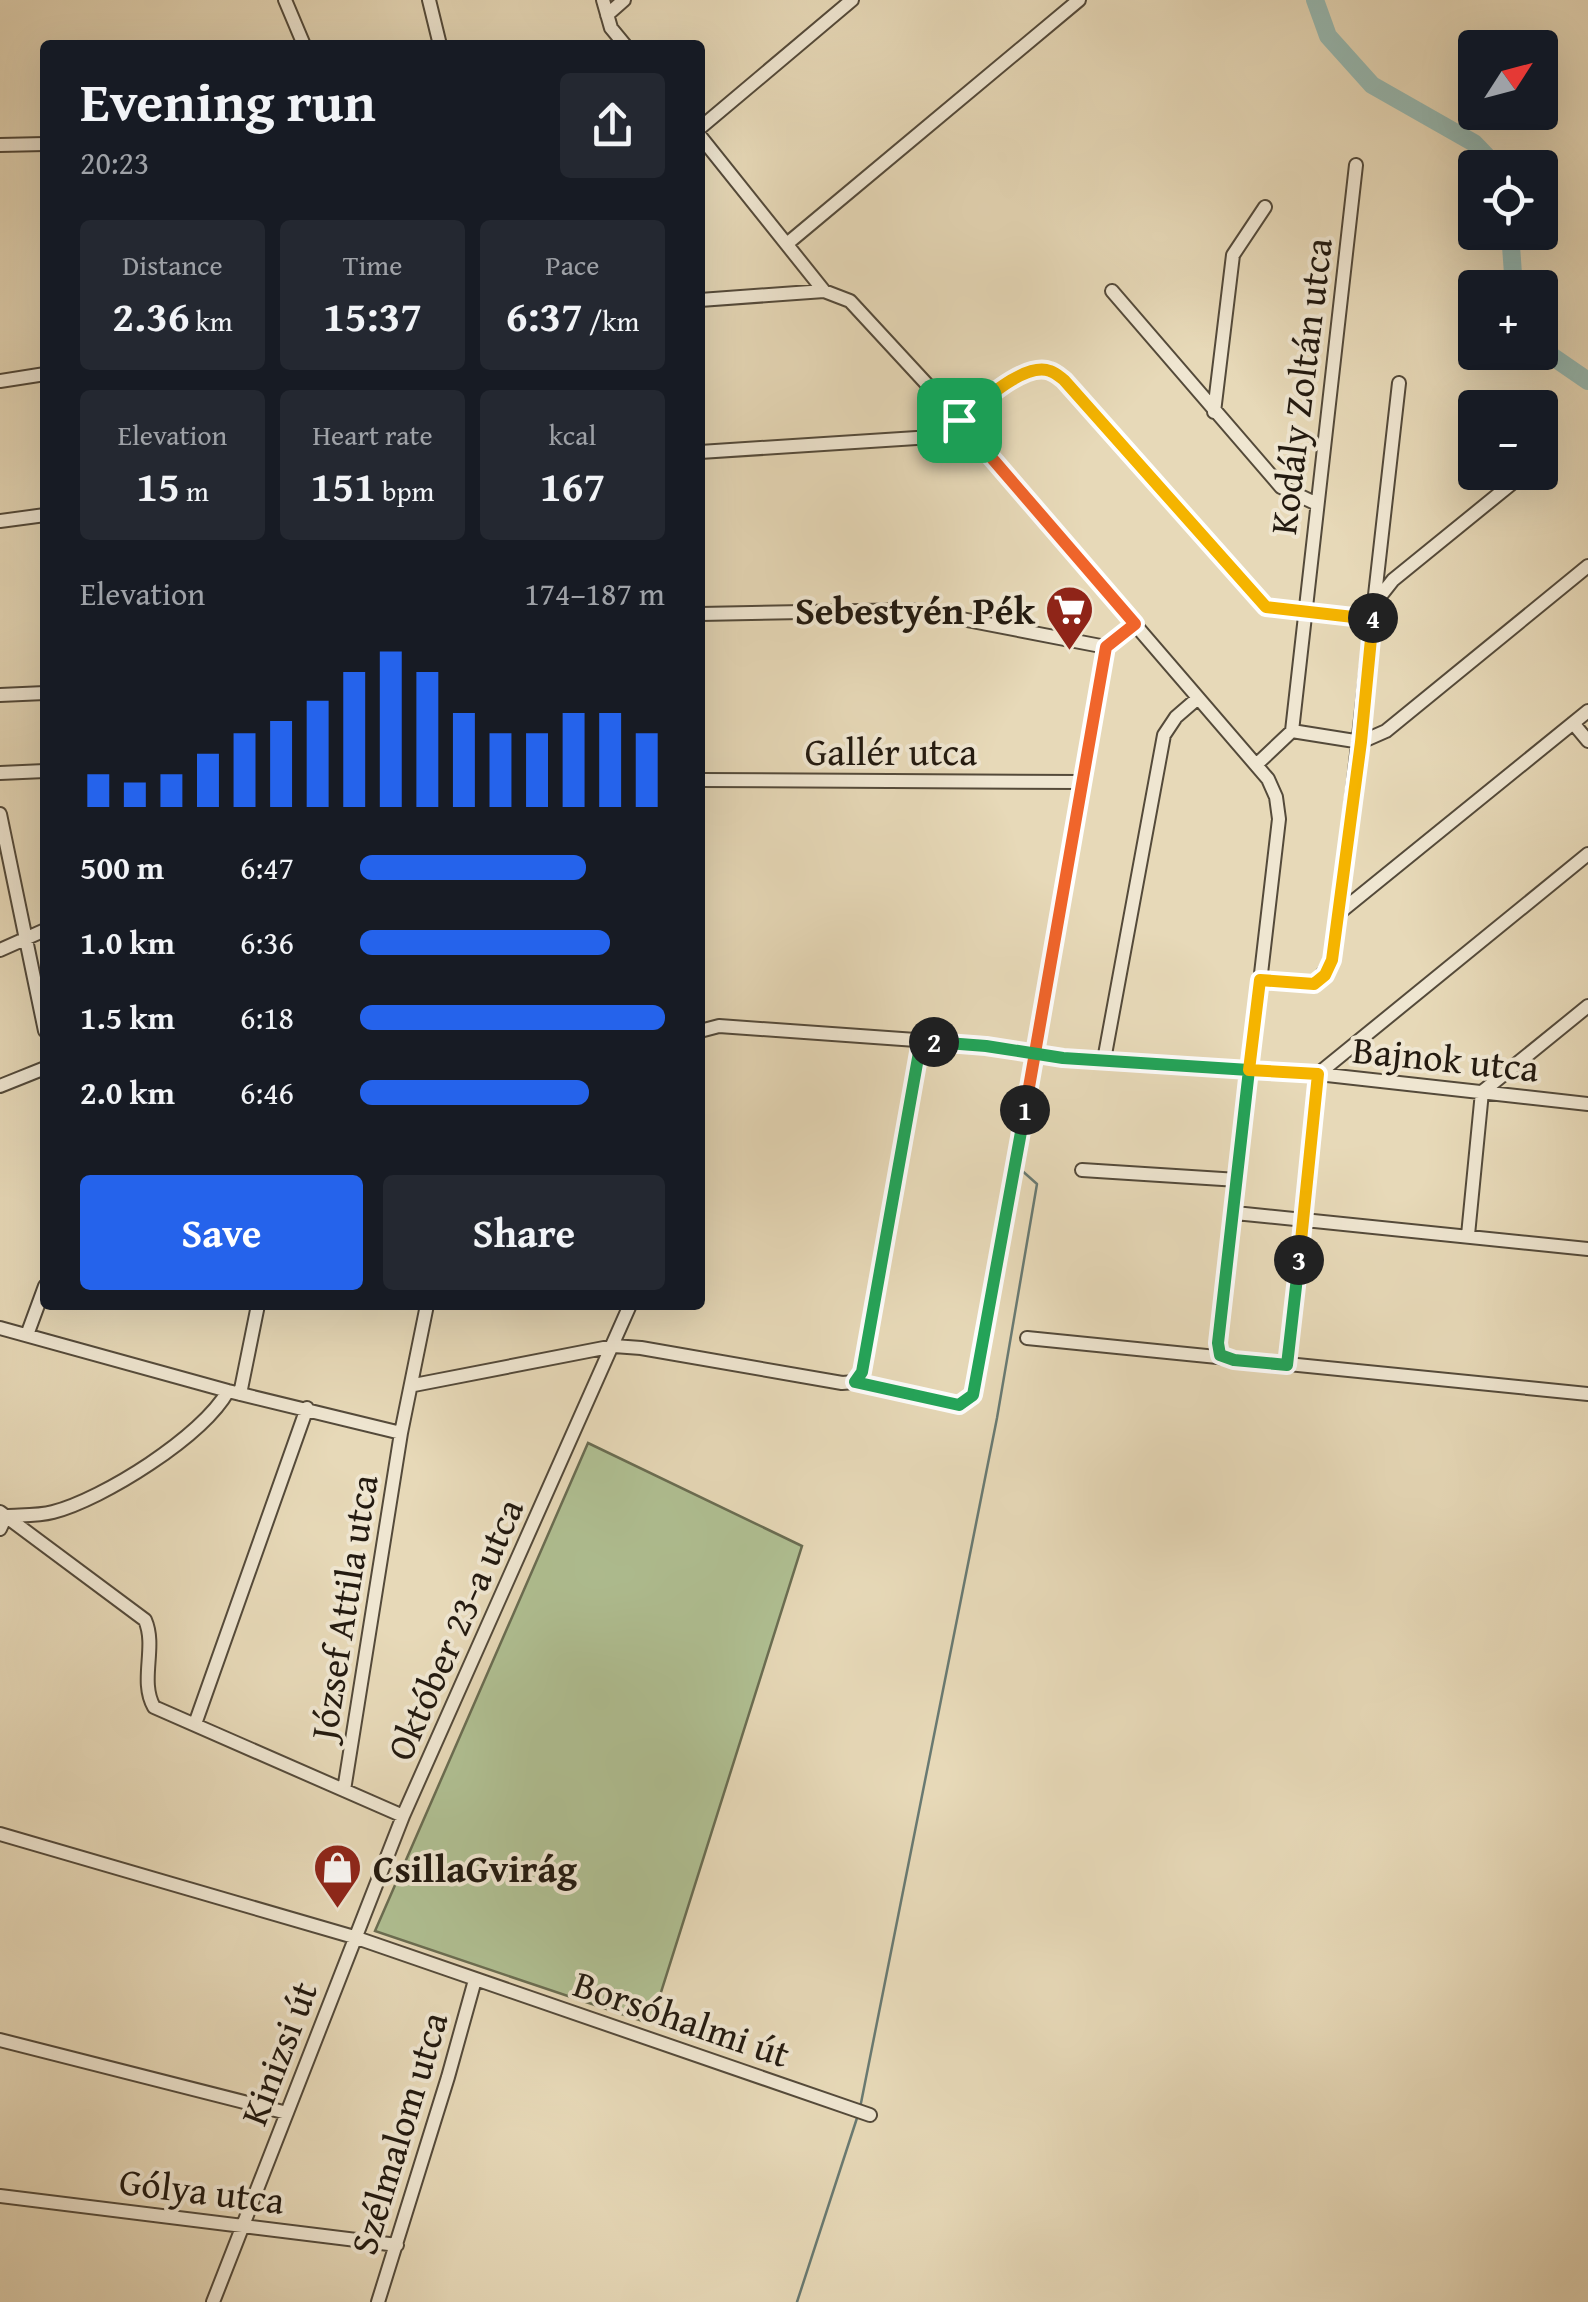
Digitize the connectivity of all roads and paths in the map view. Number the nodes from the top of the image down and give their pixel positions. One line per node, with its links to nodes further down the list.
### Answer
1 (285, 0): 7 (street)
2 (429, 0): 8 (street)
3 (624, 0): 6 (street)
4 (852, 0): 10 (street)
5 (1079, 0): 16 (street)
6 (605, 7): 9 (street)
7 (302, 40)
8 (439, 40)
9 (621, 40)
10 (705, 124)
11 (705, 142): 16 (street)
12 (40, 144): 13 (street)
13 (0, 145)
14 (1356, 166): 27 (street, Kodály Zoltán utca)
15 (1265, 207): 23 (street)
16 (788, 243): 17 (street)
17 (824, 291): 19 (street); 24 (street)
18 (1112, 291): 23 (street)
19 (705, 300)
20 (40, 375): 21 (street)
21 (0, 381)
22 (1400, 384): 31 (street)
23 (1214, 412): 27 (street)
24 (959, 420): 25 (street); 33 (street); 34 (street)
25 (705, 452)
26 (1504, 490): 31 (street)
27 (1317, 504): 33 (street, Kodály Zoltán utca)
28 (40, 515): 29 (street)
29 (0, 521)
30 (1588, 566): 43 (street)
31 (1374, 606): 33 (street); 43 (street)
32 (705, 614): 35 (street)
33 (1304, 614): 41 (street, Kodály Zoltán utca)
34 (1135, 624): 35 (street); 38 (street)
35 (1106, 647): 48 (street)
36 (40, 693): 37 (street)
37 (0, 695)
38 (1198, 698): 44 (street); 61 (street)
39 (1588, 710): 40 (street)
40 (1573, 722): 42 (street); 51 (street)
41 (1292, 731): 43 (street); 44 (street)
42 (1588, 741)
43 (1361, 742): 51 (street)
44 (1256, 765): 55 (street)
45 (40, 771): 46 (street)
46 (0, 773)
47 (705, 780): 48 (street, Gallér utca)
48 (1082, 782): 60 (street)
49 (0, 814): 53 (street)
50 (1588, 854): 64 (street)
51 (1339, 913): 55 (street)
52 (40, 932): 53 (street)
53 (26, 938): 54 (street); 57 (street)
54 (0, 950)
55 (1260, 980): 63 (street)
56 (1588, 1006): 66 (street)
57 (40, 1007)
58 (705, 1030): 59 (street, Bajnok utca)
59 (921, 1041): 60 (street, Bajnok utca); 84 (street)
60 (1036, 1054): 61 (street, Bajnok utca); 84 (street)
61 (1104, 1060): 63 (street, Bajnok utca)
62 (40, 1070): 65 (street)
63 (1249, 1070): 64 (street, Bajnok utca); 69 (street)
64 (1318, 1074): 66 (street, Bajnok utca); 71 (street)
65 (0, 1086)
66 (1482, 1092): 67 (street, Bajnok utca); 72 (street)
67 (1588, 1104)
68 (1082, 1170): 69 (street)
69 (1238, 1180): 70 (street)
70 (1235, 1213): 71 (street); 82 (street)
71 (1304, 1222): 72 (street); 83 (street)
72 (1468, 1235): 73 (street)
73 (1588, 1249)
74 (40, 1300): 79 (street)
75 (257, 1310): 86 (street)
76 (426, 1310): 85 (street, József Attila utca)
77 (628, 1310): 81 (street, Október 23-a utca)
78 (0, 1328): 79 (street)
79 (28, 1335): 86 (street)
80 (1027, 1338): 82 (street)
81 (614, 1346): 84 (street); 85 (street); 93 (street, Október 23-a utca)
82 (1220, 1355): 83 (street)
83 (1287, 1365): 87 (street)
84 (855, 1382)
85 (414, 1384): 89 (street, József Attila utca)
86 (234, 1392): 88 (street); 90 (street)
87 (1588, 1394)
88 (307, 1408): 89 (street); 91 (street)
89 (402, 1433): 92 (street, József Attila utca)
90 (2, 1519): 91 (street)
91 (196, 1724): 92 (street)
92 (344, 1790): 93 (street)
93 (403, 1816): 95 (street, Október 23-a utca)
94 (0, 1834): 95 (street, Borsóhalmi út)
95 (354, 1937): 96 (street, Borsóhalmi út); 98 (street, Kinizsi út)
96 (474, 1980): 99 (street, Borsóhalmi út); 102 (street, Szélmalom utca)
97 (0, 2040): 98 (street)
98 (287, 2113): 101 (street, Kinizsi út)
99 (870, 2114)
100 (0, 2196): 101 (street, Gólya utca)
101 (244, 2225): 102 (street, Gólya utca); 103 (street, Kinizsi út)
102 (397, 2245): 104 (street, Szélmalom utca)
103 (213, 2302)
104 (378, 2302)

